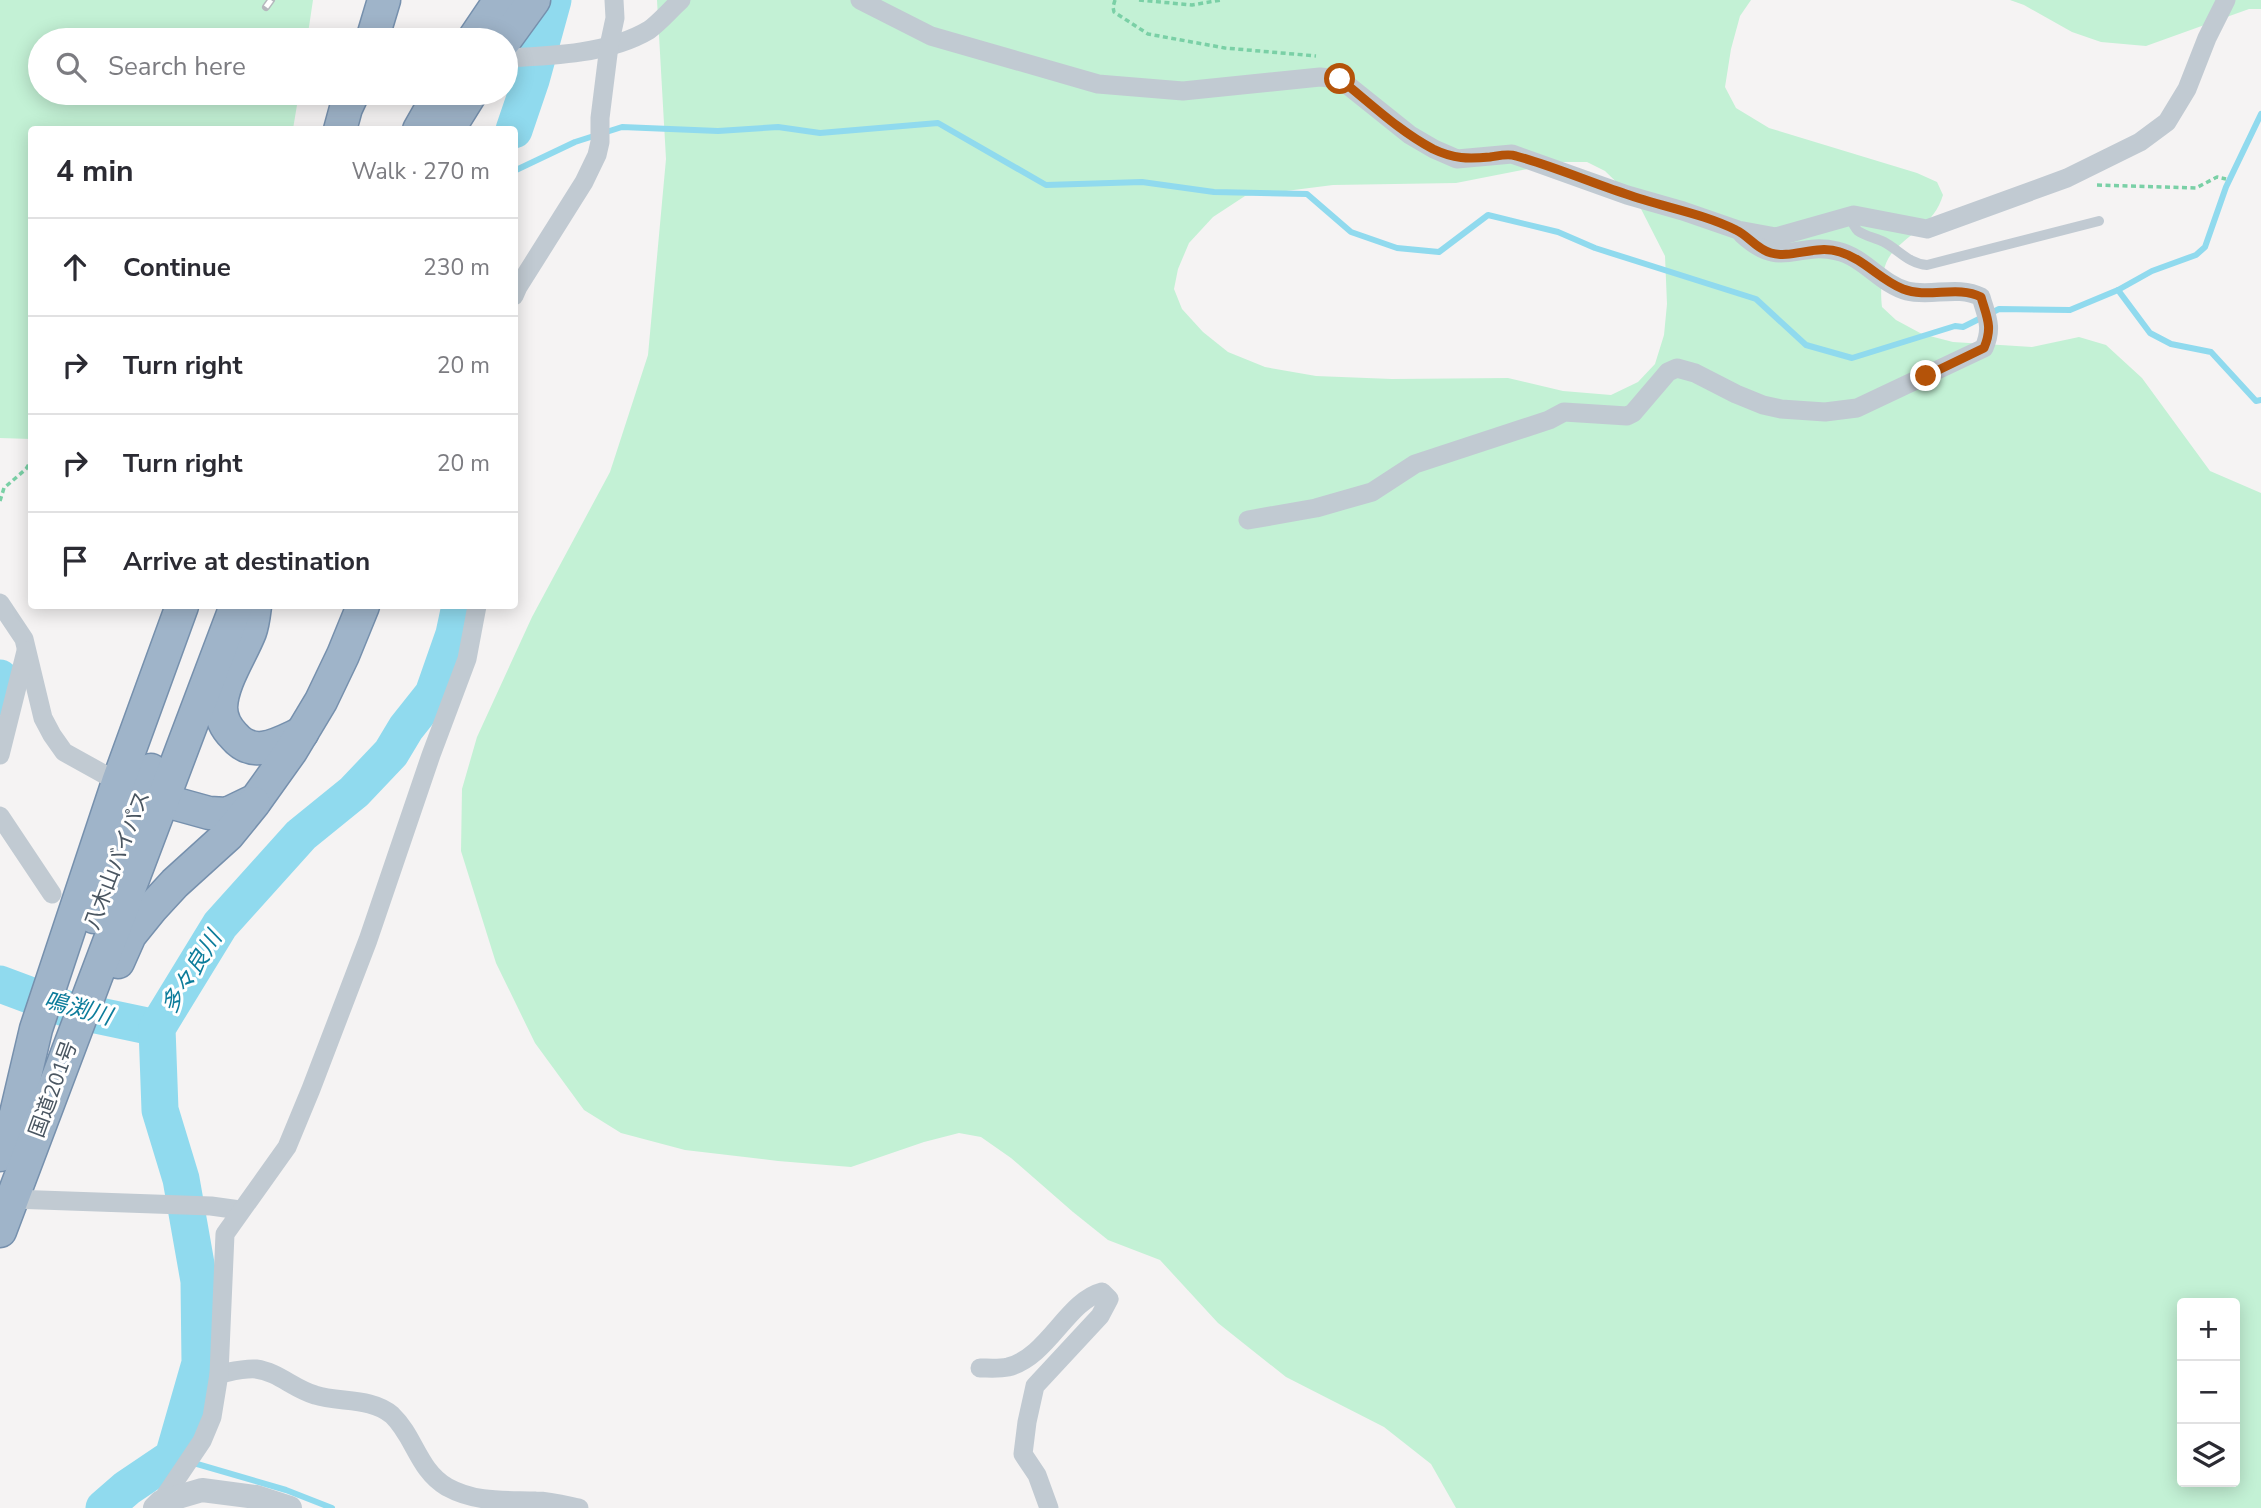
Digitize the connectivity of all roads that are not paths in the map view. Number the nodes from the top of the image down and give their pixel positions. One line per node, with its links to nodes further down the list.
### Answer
1 (384, 0): 8 (highway)
2 (500, 0): 9 (highway)
3 (534, 0): 10 (highway)
4 (614, 0): 11 (street)
5 (681, 0): 11 (street)
6 (860, 0): 23 (street)
7 (2226, 0): 21 (street)
8 (376, 28)
9 (481, 28)
10 (518, 31)
11 (609, 46): 12 (street); 24 (street)
12 (518, 53)
13 (347, 105): 17 (highway)
14 (357, 105): 18 (highway)
15 (433, 105): 19 (highway)
16 (464, 105): 20 (highway)
17 (341, 126)
18 (354, 126)
19 (421, 126)
20 (450, 126)
21 (1850, 217): 22 (lane); 23 (street)
22 (2099, 221)
23 (1738, 230): 25 (street)
24 (518, 287)
25 (1248, 520)
26 (0, 603): 33 (street)
27 (181, 609): 36 (highway, 国道201号)
28 (216, 609): 36 (highway, 八木山バイパス)
29 (234, 609): 36 (highway, 八木山バイパス)
30 (254, 609): 34 (highway)
31 (362, 609): 34 (highway)
32 (476, 609): 44 (street)
33 (27, 650): 35 (street); 36 (street)
34 (302, 733): 37 (highway)
35 (0, 755)
36 (141, 791): 37 (highway); 40 (highway, 八木山バイパス); 40 (highway, 国道201号)
37 (256, 800): 40 (highway)
38 (0, 816): 39 (street)
39 (52, 894)
40 (67, 992): 41 (highway, 国道201号)
41 (52, 1033): 42 (highway, 国道201号); 43 (highway, 国道201号)
42 (0, 1155)
43 (6, 1196): 44 (street); 45 (highway, 国道201号)
44 (240, 1210): 47 (street)
45 (0, 1231)
46 (980, 1368): 51 (street)
47 (219, 1374): 48 (street); 50 (street)
48 (158, 1505): 49 (street)
49 (290, 1508)
50 (579, 1508)
51 (1049, 1508)

